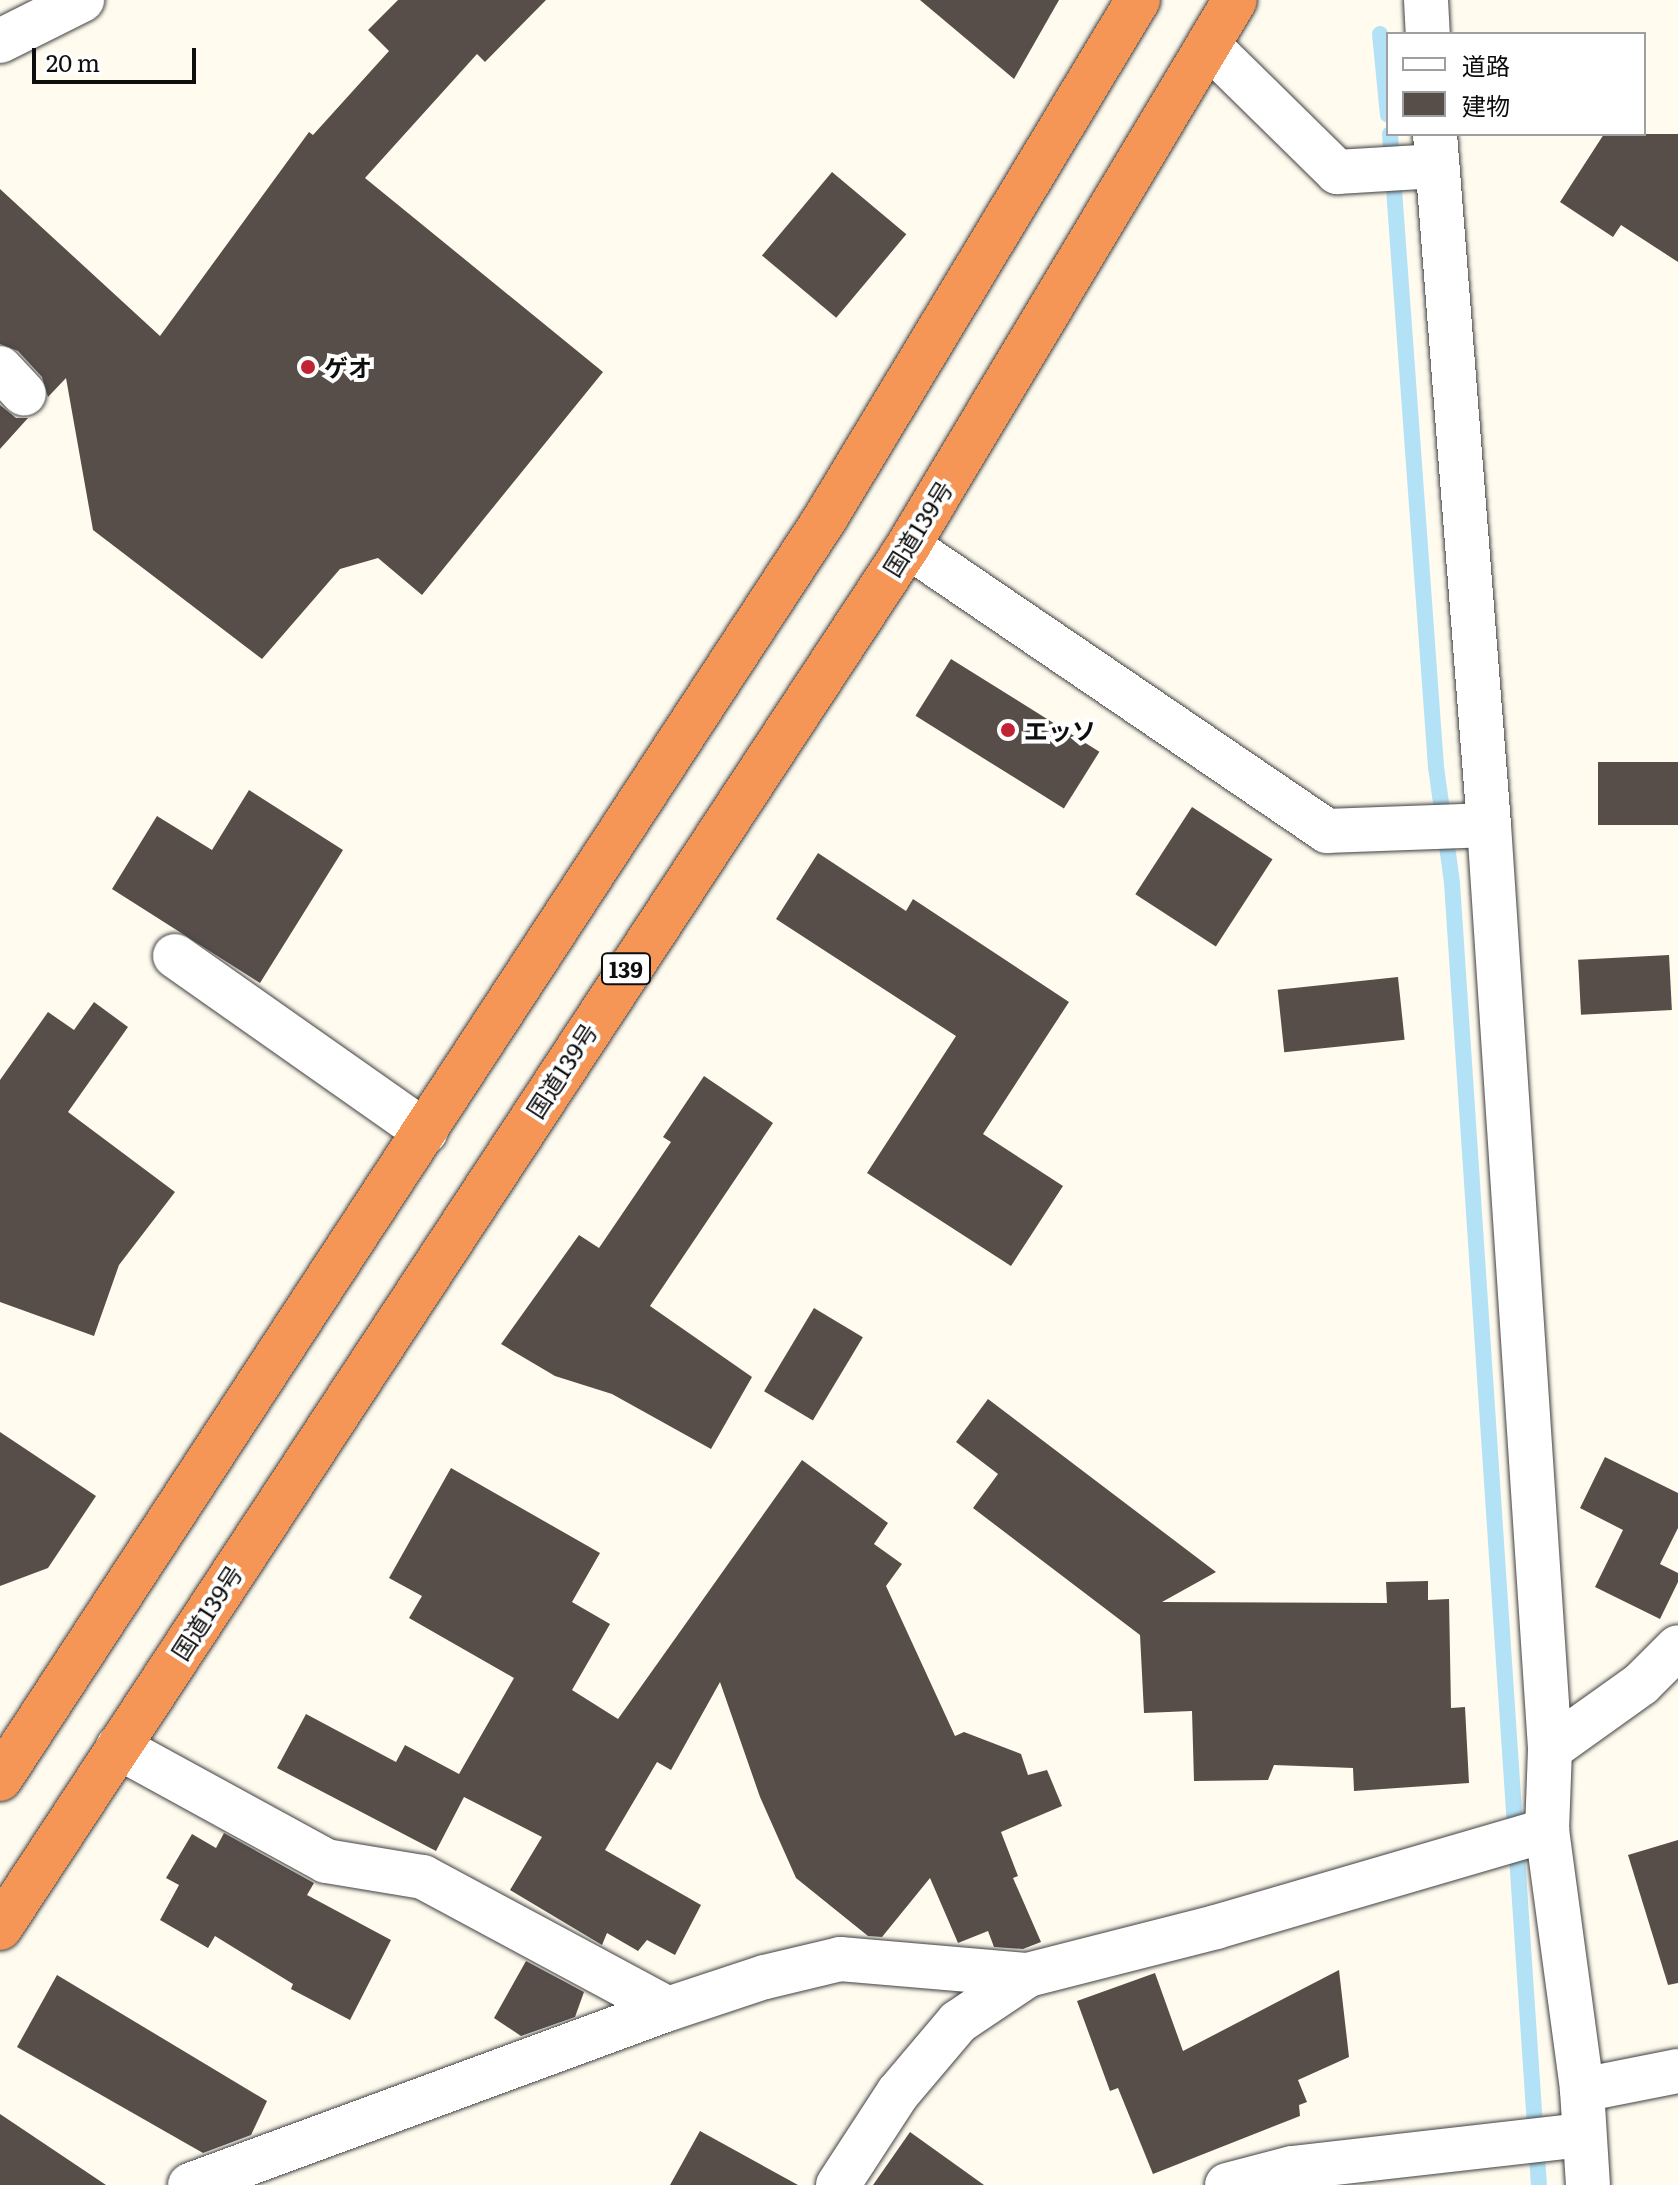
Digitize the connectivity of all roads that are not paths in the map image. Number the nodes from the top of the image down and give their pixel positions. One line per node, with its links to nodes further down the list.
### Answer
1 (82, 0): 6 (street)
2 (1138, 0): 12 (highway)
3 (1235, 0): 7 (highway, 国道139号 / 139)
4 (1426, 0): 5 (street)
5 (1428, 32)
6 (0, 41)
7 (1209, 46): 8 (street); 9 (highway, 国道139号 / 139)
8 (1430, 156): 10 (street)
9 (908, 546): 10 (street); 14 (highway, 国道139号 / 139)
10 (1480, 826): 15 (street)
11 (175, 956): 12 (street)
12 (425, 1132): 16 (highway)
13 (1678, 1647): 15 (street)
14 (118, 1747): 18 (highway, 国道139号 / 139); 20 (street)
15 (1550, 1749): 17 (street)
16 (0, 1779)
17 (1545, 1831): 19 (street); 22 (street)
18 (0, 1928)
19 (1028, 1975): 20 (street); 25 (street)
20 (668, 2009): 24 (street)
21 (1678, 2071): 22 (street)
22 (1582, 2090): 23 (street)
23 (1574, 2136): 26 (street); 27 (street)
24 (190, 2185)
25 (838, 2185)
26 (1227, 2185)
27 (1588, 2185)

